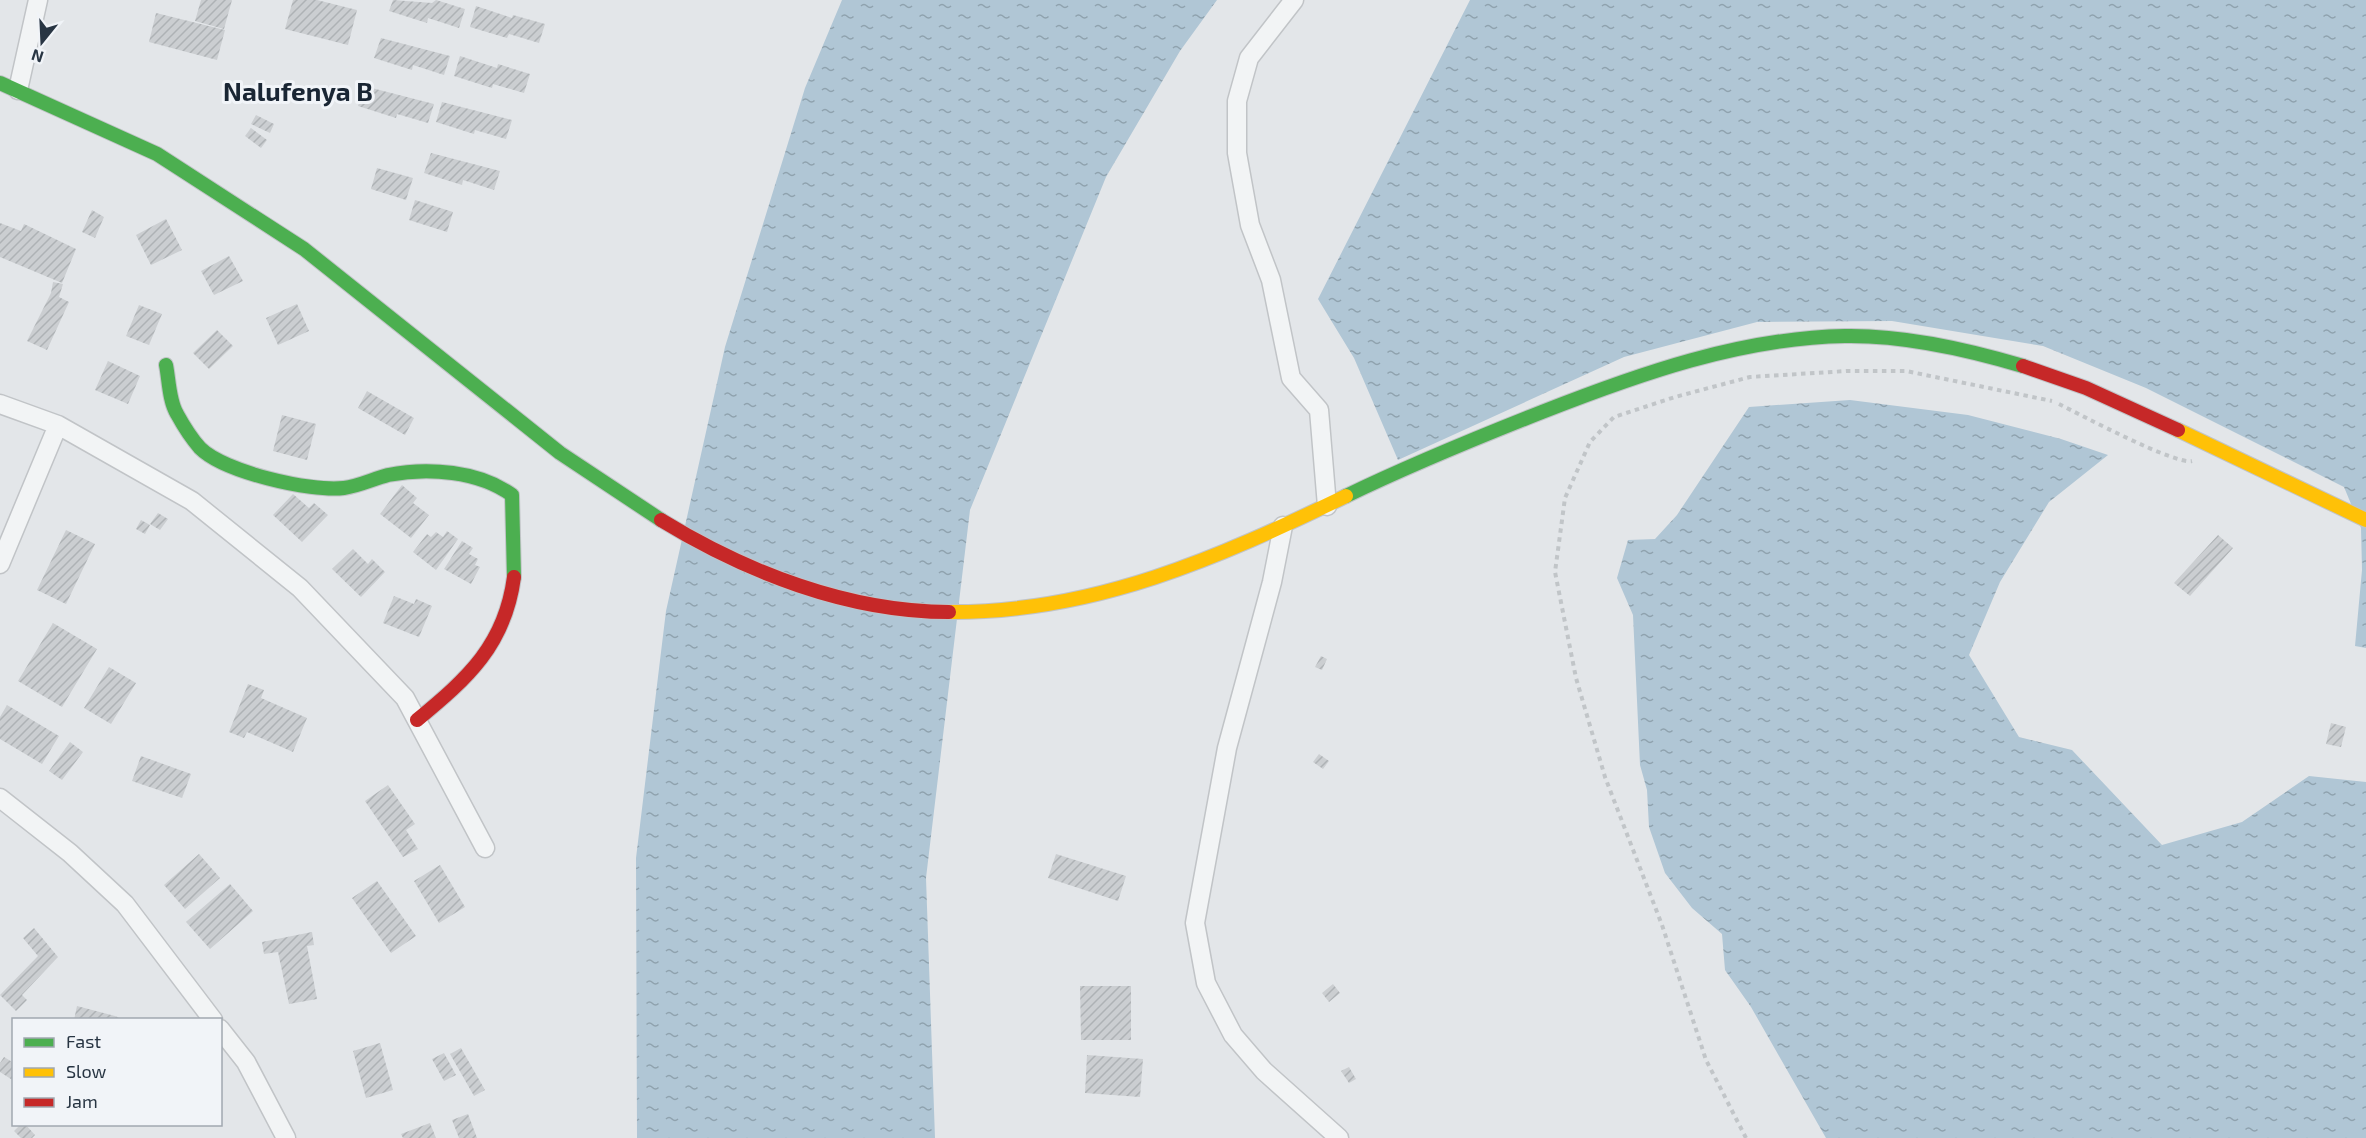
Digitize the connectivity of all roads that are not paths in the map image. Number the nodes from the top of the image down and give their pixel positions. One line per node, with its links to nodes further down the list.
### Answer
1 (38, 0): 4 (street)
2 (1294, 0): 8 (street)
3 (0, 83): 4 (main road)
4 (18, 90): 10 (main road)
5 (166, 365): 12 (main road)
6 (0, 404): 7 (street)
7 (58, 425): 11 (street); 12 (street)
8 (1327, 506): 9 (main road); 10 (main road)
9 (2366, 520)
10 (1283, 526): 18 (street)
11 (0, 564)
12 (417, 720): 14 (street)
13 (0, 798): 15 (street)
14 (485, 848)
15 (211, 1018)
16 (222, 1032): 17 (street)
17 (286, 1138)
18 (1339, 1138)

